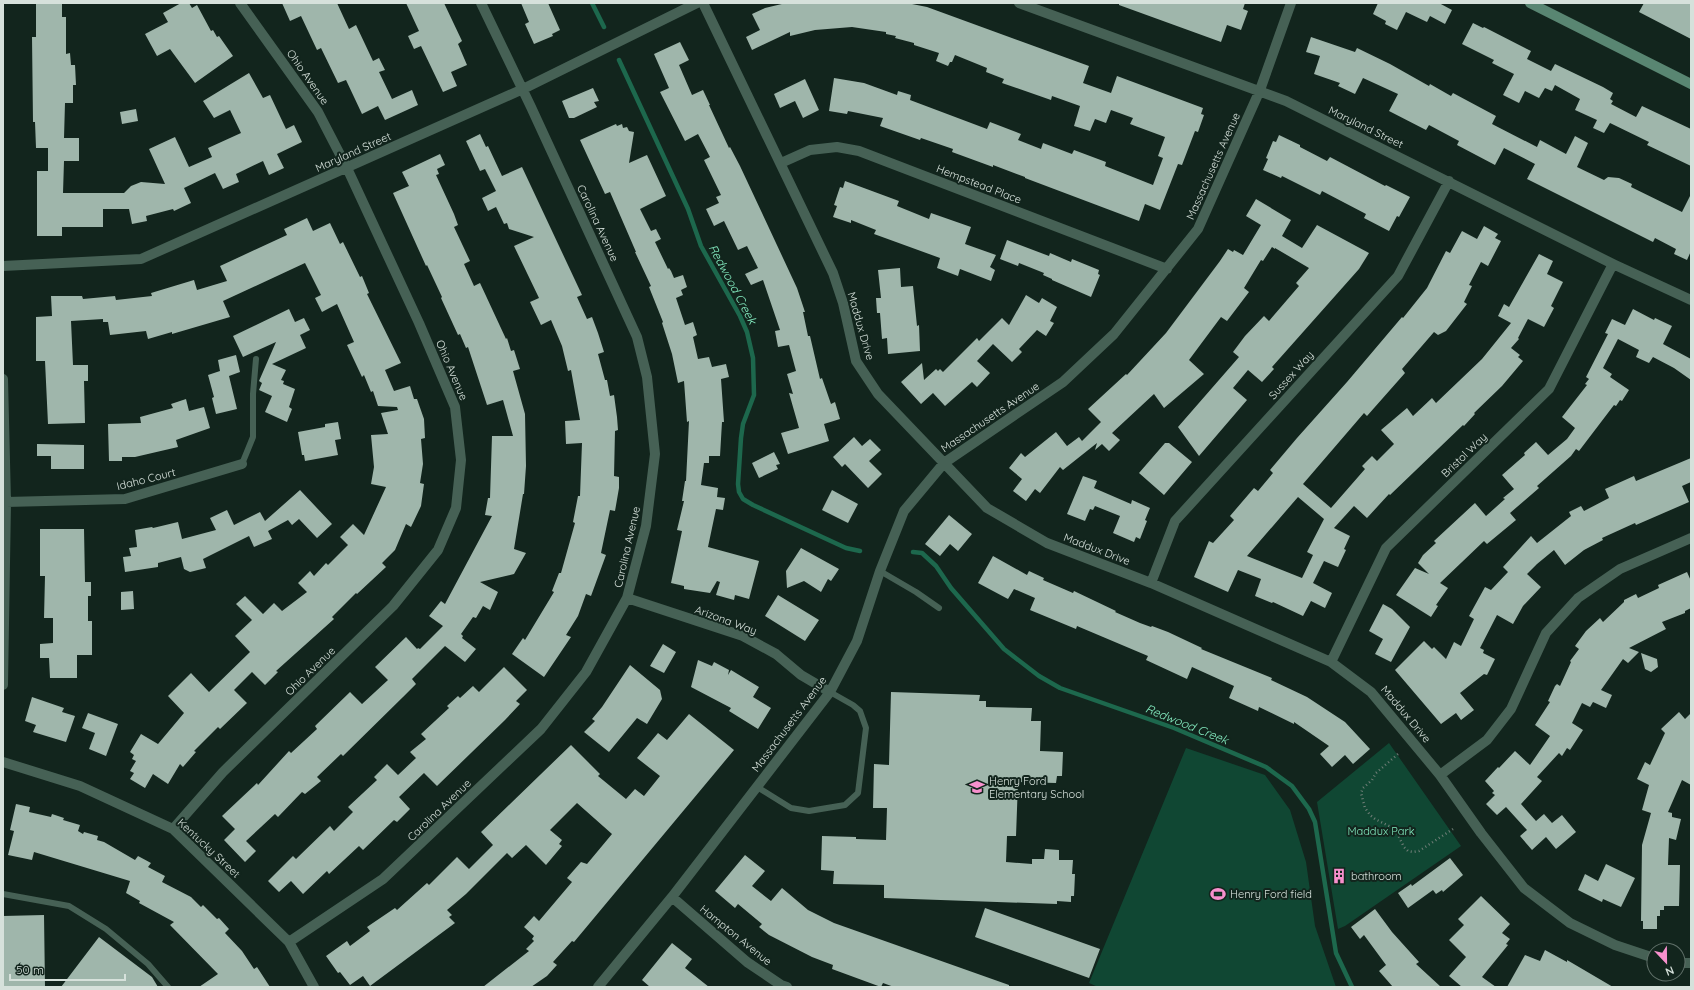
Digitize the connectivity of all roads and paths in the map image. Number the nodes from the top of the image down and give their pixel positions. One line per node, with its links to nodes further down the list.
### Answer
1 (240, 3): 12 (street, Ohio Avenue)
2 (481, 3): 9 (street, Carolina Avenue)
3 (697, 3): 9 (street, Maryland Street)
4 (703, 3): 11 (street, Maddux Drive)
5 (1019, 3): 10 (street, Maryland Street)
6 (1291, 3): 10 (street, Massachusetts Avenue)
7 (1530, 3): 8 (main road)
8 (1691, 84)
9 (523, 89): 12 (street, Maryland Street); 26 (street, Carolina Avenue)
10 (1260, 90): 13 (street, Maryland Street); 16 (street, Massachusetts Avenue)
11 (781, 163): 16 (street, Hempstead Place); 20 (street, Maddux Drive)
12 (347, 168): 15 (street, Maryland Street); 35 (street, Ohio Avenue)
13 (1449, 181): 14 (street, Maryland Street); 25 (street, Sussex Way)
14 (1613, 264): 17 (street, Maryland Street); 28 (street, Bristol Way)
15 (3, 266)
16 (1167, 269): 20 (street, Massachusetts Avenue)
17 (1691, 300)
18 (256, 359): 21 (lane)
19 (3, 379): 22 (street)
20 (944, 463): 24 (street, Massachusetts Avenue); 25 (street, Maddux Drive)
21 (242, 464): 22 (street, Idaho Court)
22 (6, 502): 29 (street)
23 (1691, 538): 33 (street)
24 (880, 571): 27 (lane); 30 (street, Massachusetts Avenue)
25 (1150, 583): 28 (street, Maddux Drive)
26 (626, 598): 30 (street, Arizona Way); 39 (street, Carolina Avenue)
27 (939, 608)
28 (1331, 662): 33 (street, Maddux Drive)
29 (3, 685)
30 (830, 692): 34 (street, Massachusetts Avenue); 34 (lane)
31 (1398, 754): 36 (path)
32 (3, 762): 35 (street, Kentucky Street)
33 (1440, 775): 40 (street, Maddux Drive)
34 (757, 786): 38 (street, Massachusetts Avenue)
35 (173, 829): 39 (street, Kentucky Street)
36 (1453, 829)
37 (3, 894): 41 (lane)
38 (672, 897): 43 (street, Massachusetts Avenue); 44 (street, Hampton Avenue)
39 (289, 942): 42 (street, Kentucky Street)
40 (1646, 955)
41 (168, 987)
42 (314, 987)
43 (598, 987)
44 (787, 987)

